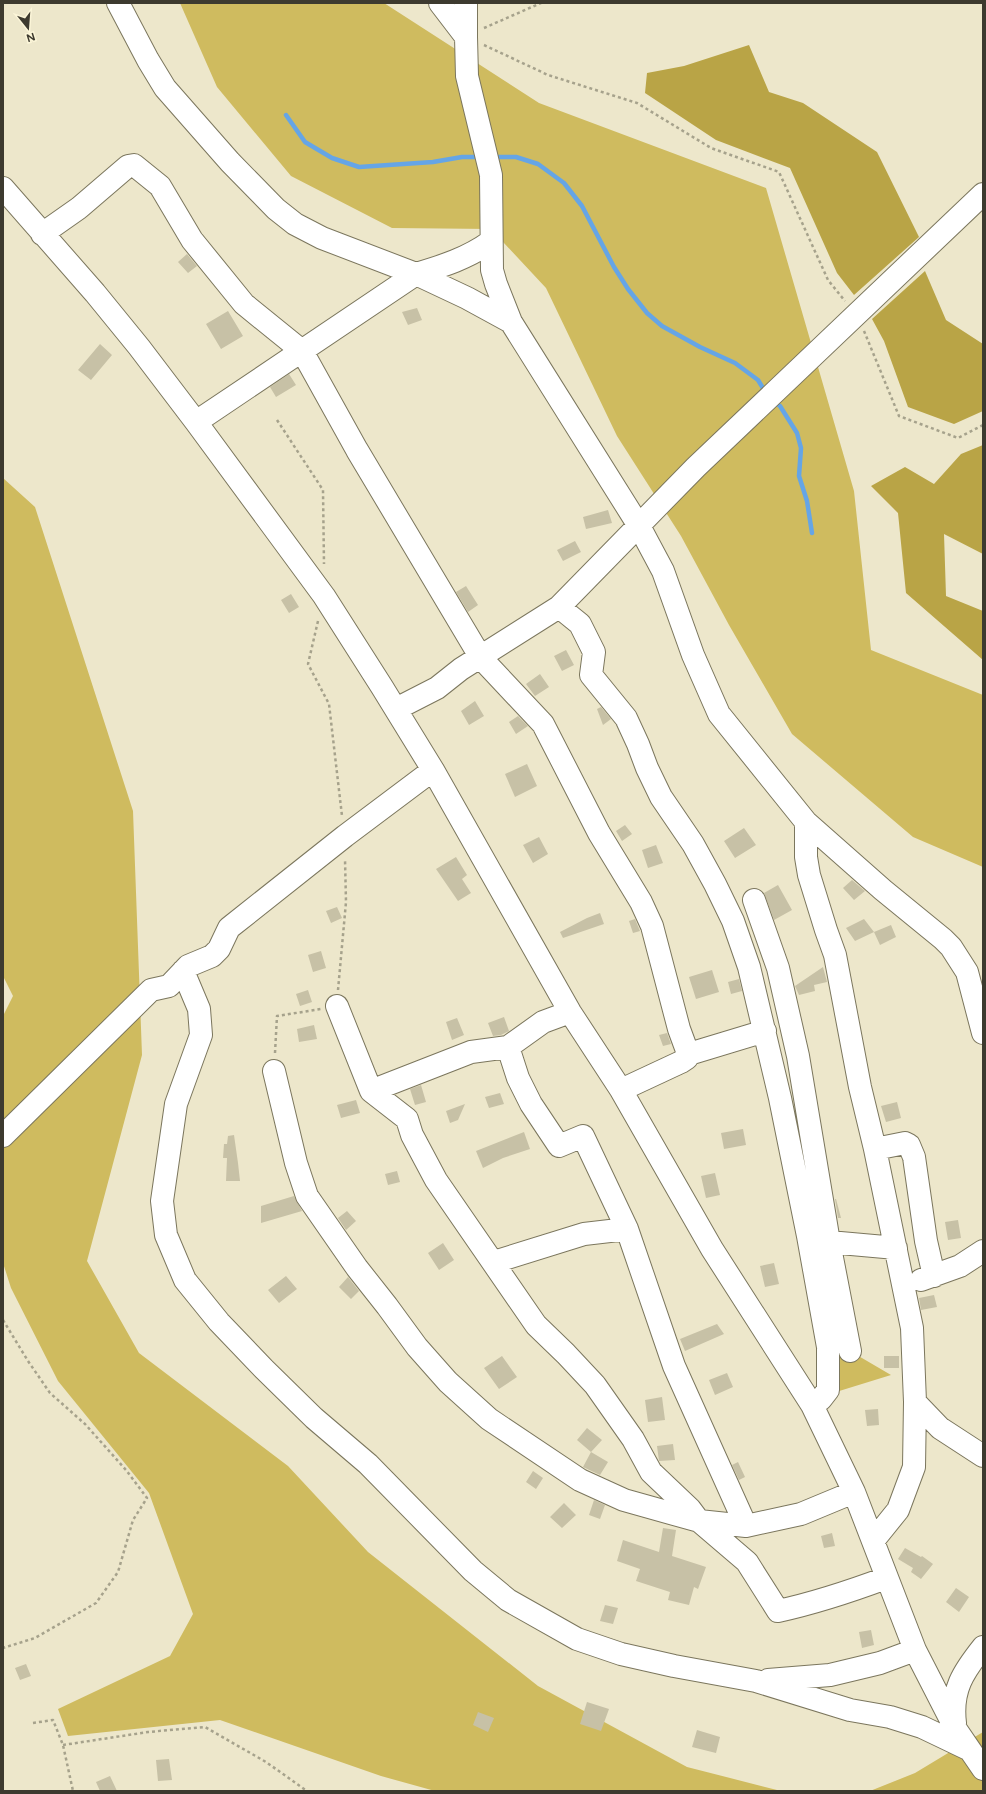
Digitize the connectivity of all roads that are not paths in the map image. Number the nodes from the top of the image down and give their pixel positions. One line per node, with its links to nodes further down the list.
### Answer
1 (118, 3): 9 (street)
2 (440, 3): 4 (street)
3 (466, 3): 4 (street)
4 (466, 37): 8 (street)
5 (3, 188): 7 (street)
6 (983, 194): 13 (street)
7 (42, 234): 11 (street); 12 (street)
8 (490, 242): 9 (street); 10 (street)
9 (416, 274): 10 (street); 11 (street)
10 (511, 322): 13 (street)
11 (302, 351): 12 (street); 15 (street)
12 (196, 422): 16 (street)
13 (639, 526): 14 (street); 18 (street)
14 (560, 607): 15 (street); 23 (street)
15 (481, 658): 16 (street); 26 (street)
16 (396, 709): 17 (street)
17 (433, 770): 20 (street); 22 (street)
18 (806, 822): 24 (street); 31 (street)
19 (754, 900): 33 (street)
20 (183, 971): 30 (street); 50 (street)
21 (337, 1006): 28 (street)
22 (570, 1012): 25 (street); 29 (street)
23 (765, 1031): 26 (street); 33 (street)
24 (983, 1033)
25 (508, 1047): 28 (street); 32 (street)
26 (690, 1054): 29 (street)
27 (274, 1072): 44 (street)
28 (371, 1090): 36 (street)
29 (621, 1090): 41 (street)
30 (3, 1136)
31 (875, 1150): 34 (street); 37 (street)
32 (627, 1228): 36 (street); 45 (street)
33 (818, 1239): 34 (street); 39 (street); 41 (street)
34 (896, 1248): 38 (street)
35 (983, 1251): 37 (street)
36 (494, 1262): 44 (street)
37 (934, 1276): 38 (street)
38 (904, 1286): 40 (street)
39 (850, 1351)
40 (915, 1402): 42 (street); 46 (street)
41 (812, 1405): 43 (street)
42 (983, 1456)
43 (854, 1492): 45 (street); 46 (street)
44 (700, 1522): 45 (street); 47 (street)
45 (746, 1526)
46 (873, 1541): 47 (street)
47 (886, 1578): 49 (street)
48 (983, 1648): 51 (street)
49 (915, 1650): 50 (street); 51 (street)
50 (756, 1681): 52 (street)
51 (955, 1728): 52 (street)
52 (968, 1749): 53 (street)
53 (983, 1769)

